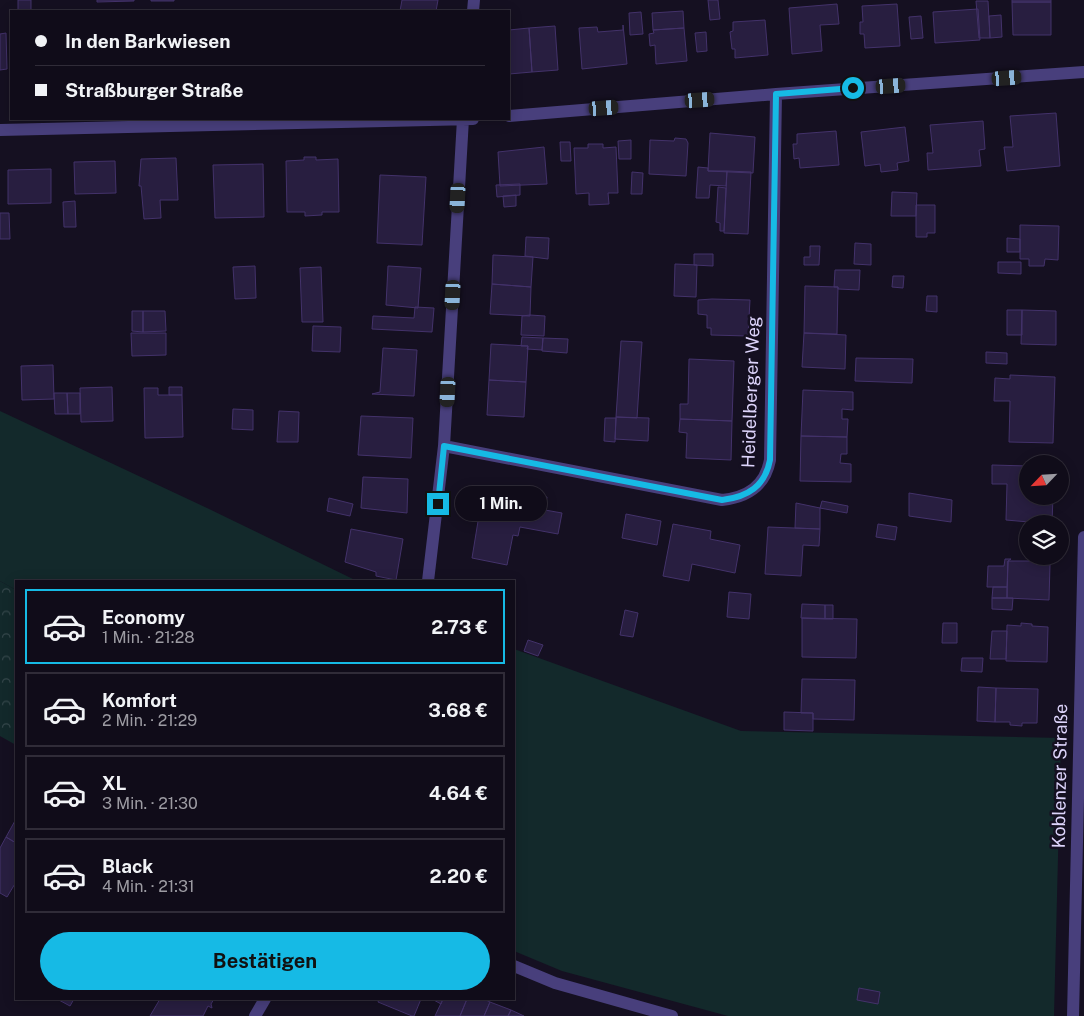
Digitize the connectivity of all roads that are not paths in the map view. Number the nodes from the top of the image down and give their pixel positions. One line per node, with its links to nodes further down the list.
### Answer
1 (1084, 72): 2 (street)
2 (776, 94): 3 (street); 7 (street, Heidelberger Weg)
3 (510, 116)
4 (424, 120): 6 (street)
5 (466, 120): 7 (street)
6 (0, 130)
7 (444, 446): 9 (street)
8 (1084, 537): 14 (street, Koblenzer Straße)
9 (428, 580)
10 (515, 966): 13 (street)
11 (264, 1000): 12 (street)
12 (255, 1016)
13 (672, 1016)
14 (1073, 1016)

